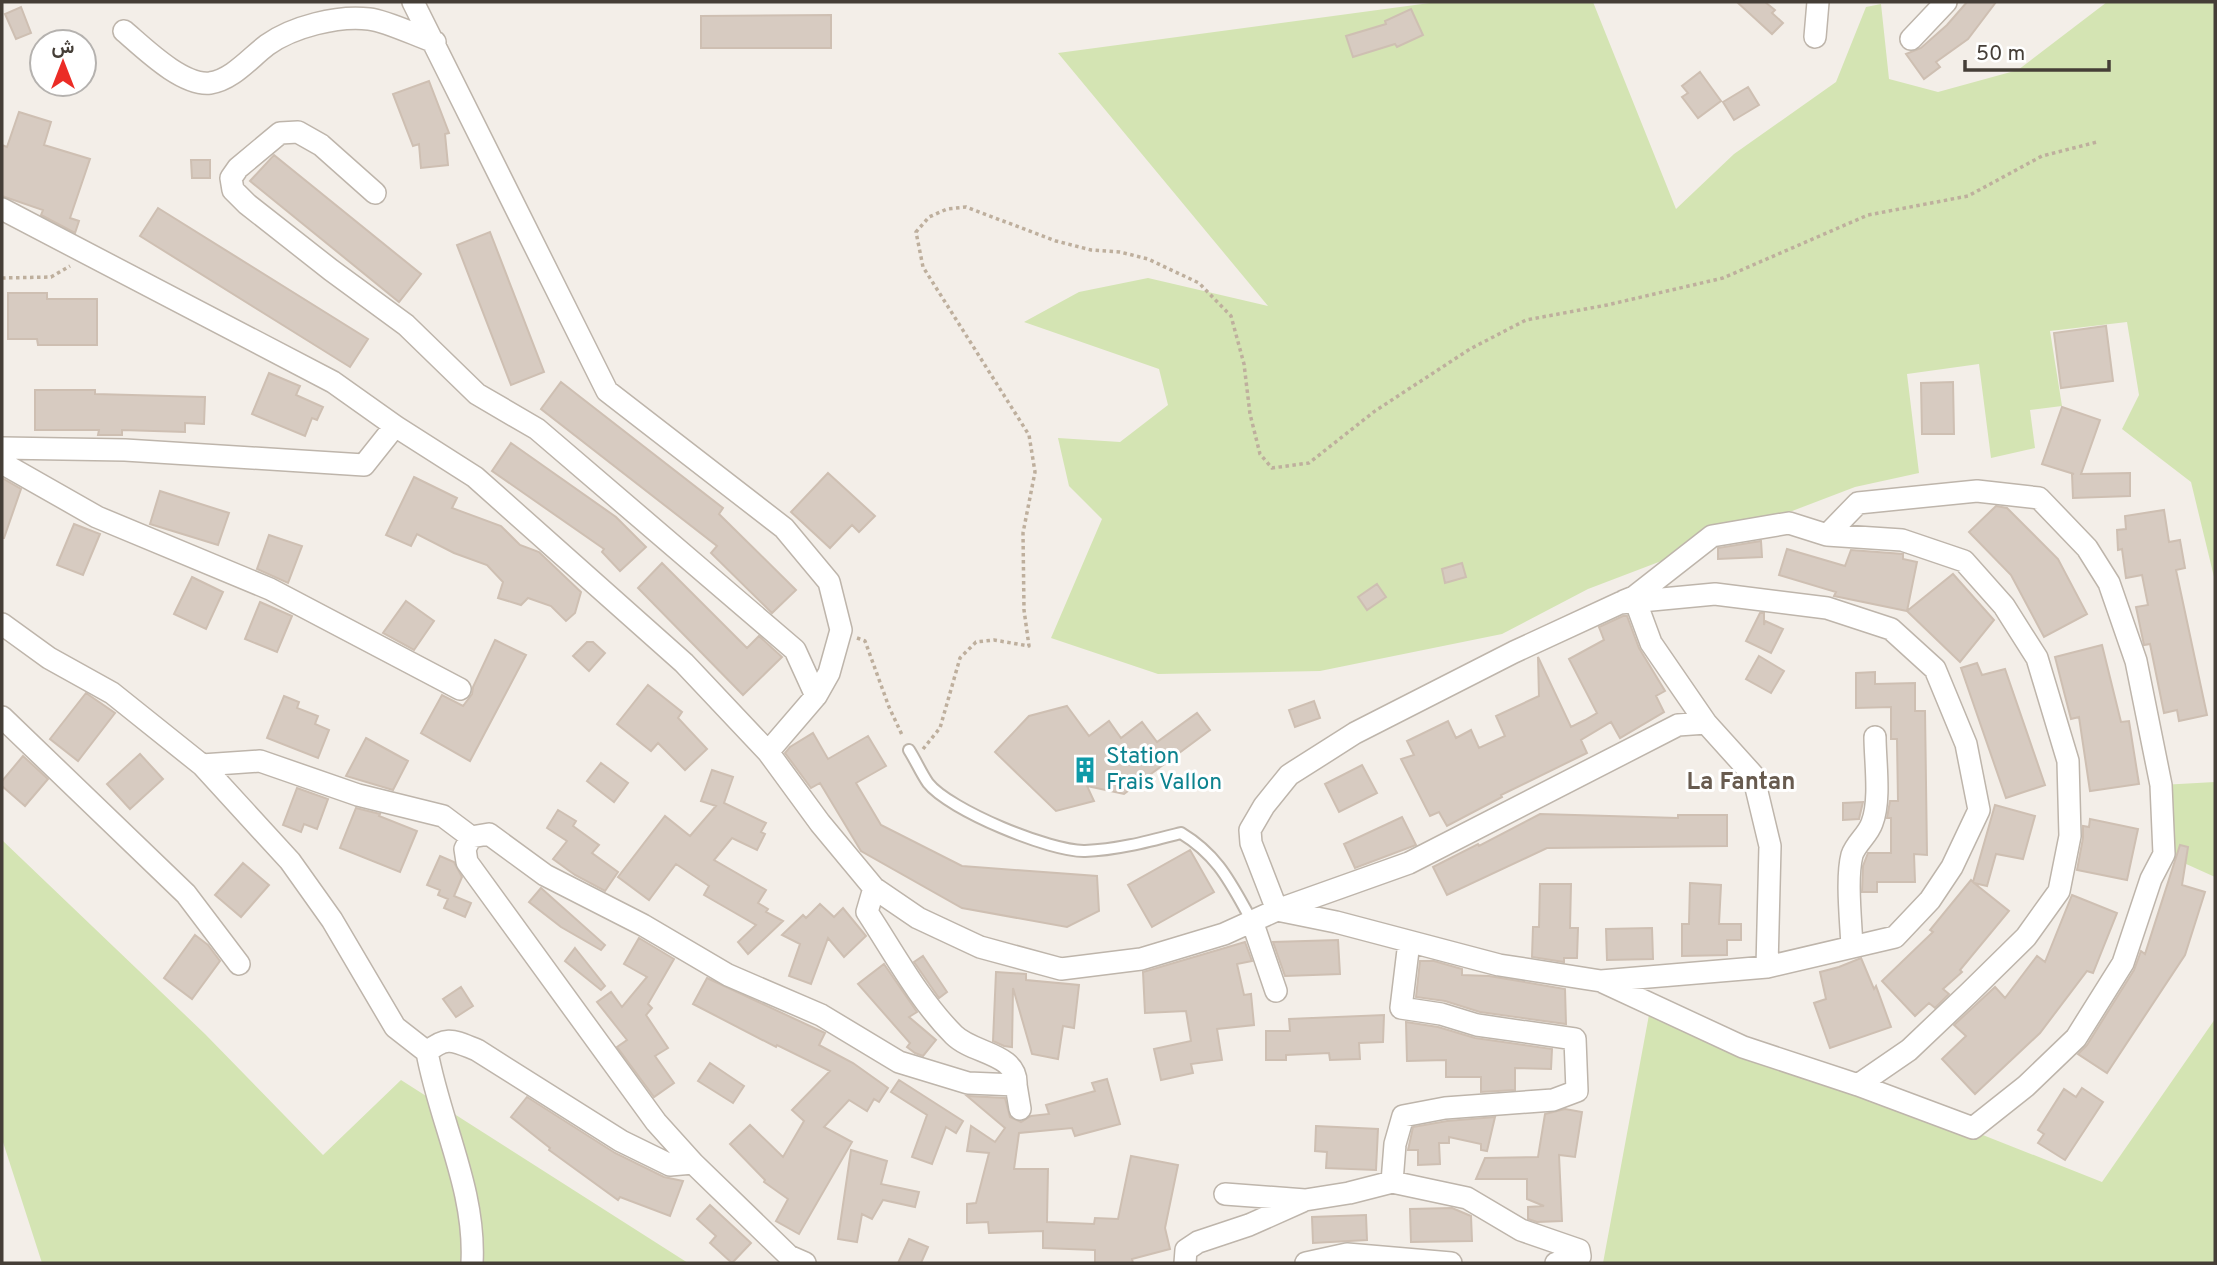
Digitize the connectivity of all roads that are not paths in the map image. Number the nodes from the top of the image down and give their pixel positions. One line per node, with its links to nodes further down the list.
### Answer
1 (413, 2): 7 (street)
2 (1818, 2): 5 (street)
3 (1946, 2): 6 (street)
4 (124, 31): 7 (street)
5 (1815, 37)
6 (1910, 39)
7 (435, 42): 17 (street)
8 (375, 193): 17 (street)
9 (2, 209): 10 (street)
10 (395, 426): 11 (street); 22 (street)
11 (2, 448)
12 (2, 463): 16 (street)
13 (1827, 535): 14 (street); 37 (street); 37 (street)
14 (1630, 600): 19 (street); 27 (street); 31 (street)
15 (2, 624): 23 (street)
16 (460, 689)
17 (816, 696): 22 (street)
18 (2, 717): 32 (street)
19 (1706, 723): 27 (street); 33 (street)
20 (1875, 737): 31 (street)
21 (909, 750): 29 (lane)
22 (768, 752): 25 (street)
23 (202, 765): 24 (street); 36 (street)
24 (471, 837): 38 (street); 40 (street)
25 (847, 858): 26 (street); 28 (street)
26 (874, 888): 28 (street); 29 (street)
27 (1277, 910): 29 (street); 30 (street)
28 (867, 912): 38 (street)
29 (1252, 921): 35 (street)
30 (1409, 942): 34 (street); 41 (street)
31 (1852, 947): 33 (street)
32 (239, 964)
33 (1767, 967): 34 (street)
34 (1601, 981): 37 (street)
35 (1276, 991)
36 (427, 1052): 40 (street); 44 (street)
37 (1858, 1084)
38 (1016, 1085): 39 (street)
39 (1020, 1109)
40 (693, 1163): 45 (street)
41 (1392, 1182): 43 (street); 49 (street)
42 (1225, 1194): 43 (street)
43 (1305, 1200): 46 (street)
44 (472, 1263)
45 (805, 1263)
46 (1185, 1263)
47 (1306, 1263): 48 (street)
48 (1451, 1263)
49 (1556, 1263)

